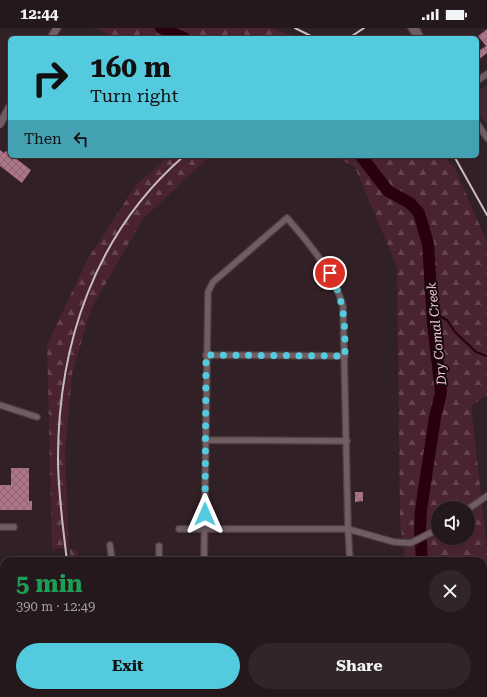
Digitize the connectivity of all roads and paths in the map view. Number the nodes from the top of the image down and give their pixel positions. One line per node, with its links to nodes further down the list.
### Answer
1 (411, 28): 2 (street)
2 (417, 36)
3 (8, 110): 4 (main road)
4 (0, 124)
5 (479, 126): 6 (street)
6 (487, 138)
7 (206, 355): 8 (street); 8 (street); 11 (street)
8 (345, 356): 12 (street)
9 (0, 405): 10 (street)
10 (36, 417)
11 (205, 440): 12 (street); 18 (street)
12 (347, 441): 19 (street)
13 (487, 496): 14 (street)
14 (475, 504)
15 (14, 526): 16 (street)
16 (0, 527)
17 (180, 529): 18 (street)
18 (204, 529): 19 (street); 25 (street)
19 (348, 529): 20 (street); 26 (street)
20 (431, 533)
21 (110, 545): 23 (street)
22 (159, 546): 24 (street)
23 (112, 557)
24 (159, 557)
25 (204, 557)
26 (350, 557)

